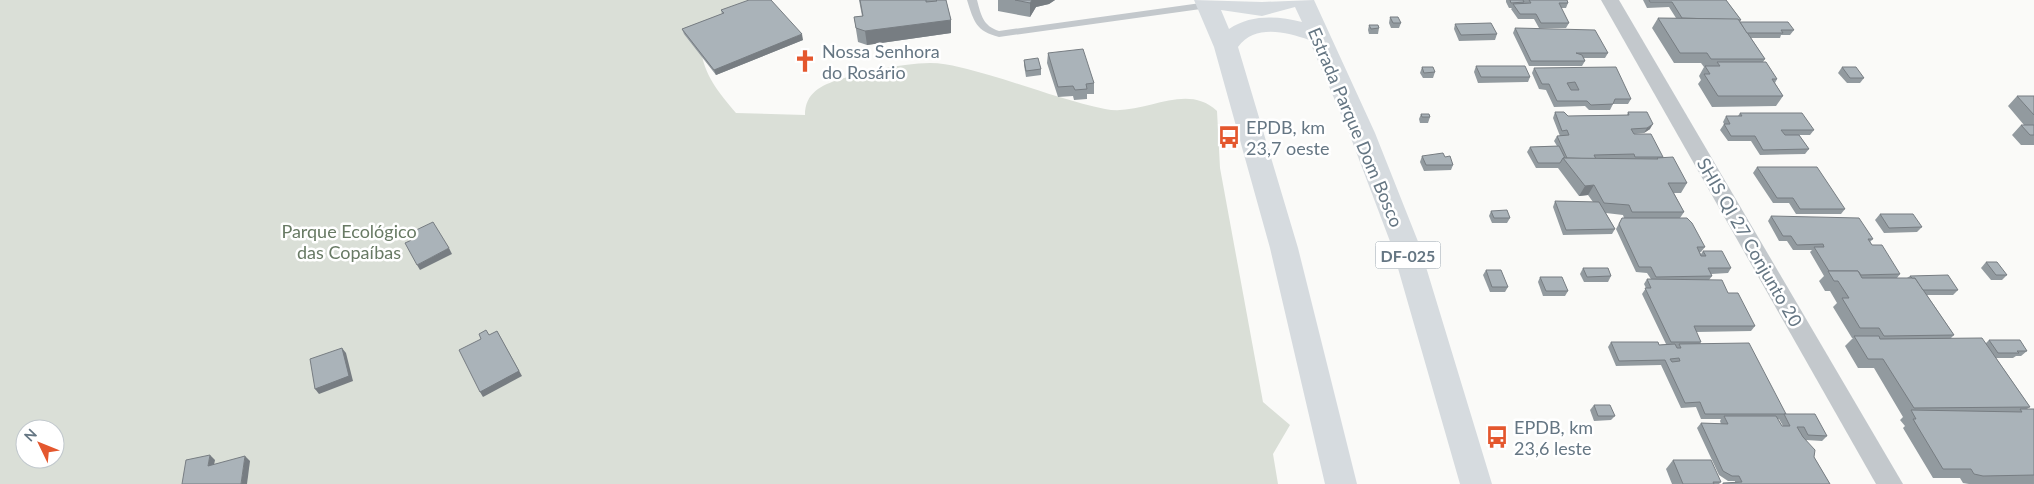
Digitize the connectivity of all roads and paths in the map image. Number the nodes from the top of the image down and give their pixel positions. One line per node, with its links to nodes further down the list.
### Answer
1 (972, 0): 5 (lane)
2 (1290, 0): 5 (main road)
3 (1303, 0): 6 (main road, Estrada Parque Dom Bosco / DF-025)
4 (1610, 0): 10 (street, SHIS QI 27 Conjunto 20)
5 (1208, 2): 7 (main road)
6 (1317, 35): 7 (main road); 9 (main road, Estrada Parque Dom Bosco / DF-025)
7 (1226, 47): 8 (main road)
8 (1341, 484)
9 (1476, 484)
10 (1890, 484)

